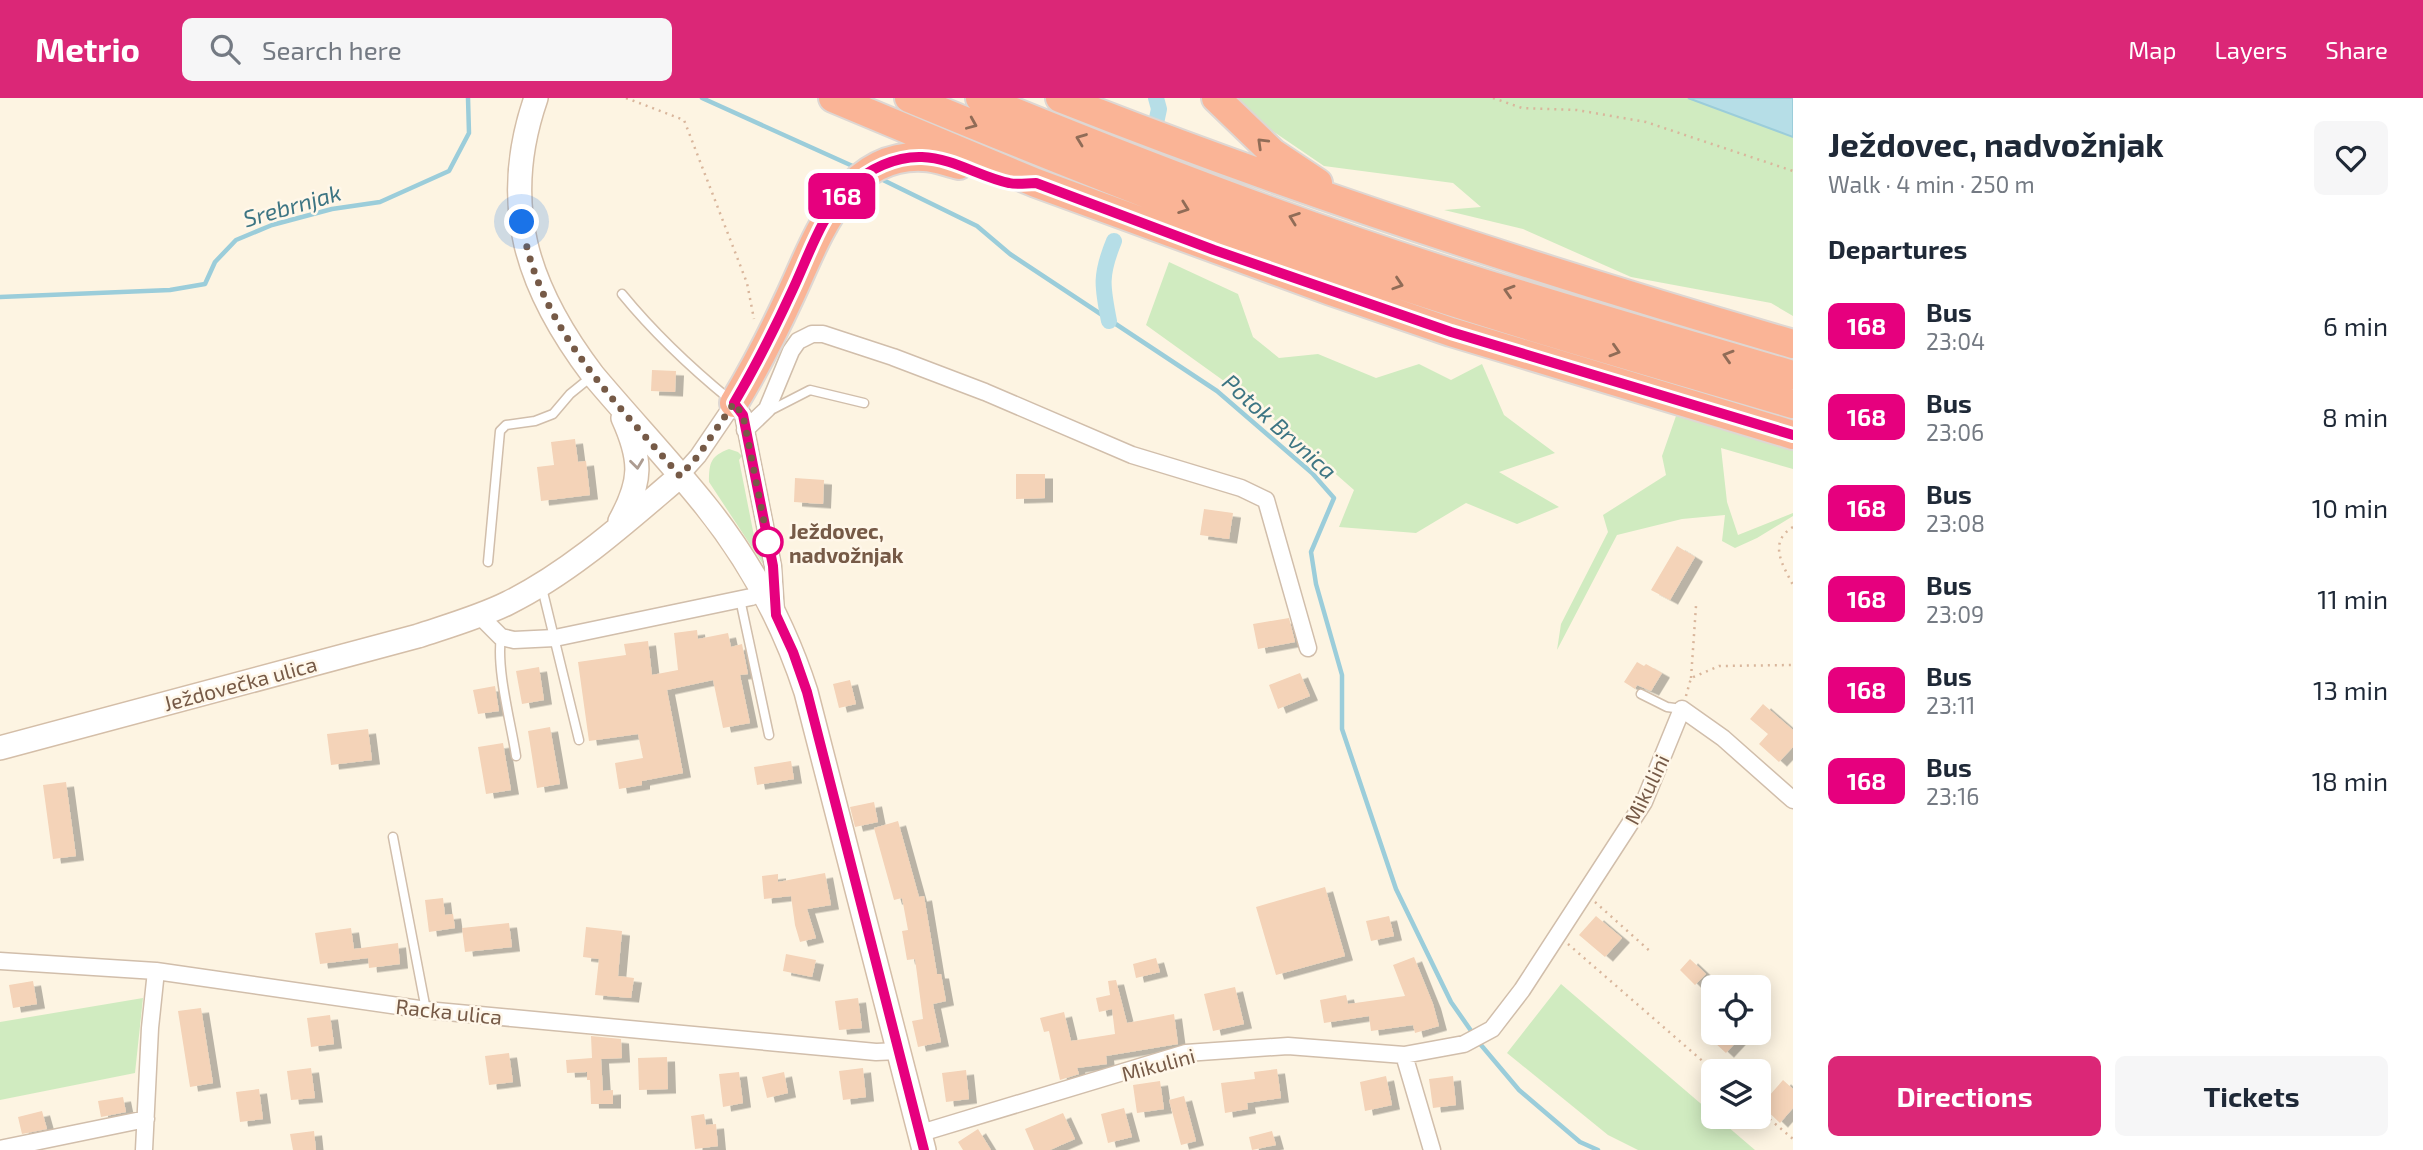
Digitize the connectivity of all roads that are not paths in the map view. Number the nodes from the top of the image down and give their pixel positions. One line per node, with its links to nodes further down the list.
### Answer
1 (536, 98): 11 (main road)
2 (833, 98): 7 (highway)
3 (909, 98): 16 (highway, one-way to 16)
4 (980, 98): 12 (highway, one-way to 4)
5 (1060, 98): 8 (highway)
6 (1216, 98): 8 (highway, one-way to 6)
7 (1036, 183): 14 (highway); 19 (highway)
8 (1405, 225): 10 (highway)
9 (622, 294): 14 (lane)
10 (1793, 344)
11 (593, 375): 13 (main road); 22 (lane)
12 (1793, 375)
13 (614, 400): 20 (main road); 21 (main road, one-way to 21)
14 (734, 403): 18 (street); 20 (street)
15 (864, 403): 17 (lane)
16 (1793, 404)
17 (766, 409): 18 (street); 30 (street)
18 (745, 430): 27 (street)
19 (1793, 435)
20 (680, 476): 21 (main road, Ježdovečka ulica); 24 (main road)
21 (617, 527): 23 (main road, Ježdovečka ulica)
22 (488, 562)
23 (541, 585): 26 (main road, Ježdovečka ulica); 29 (lane)
24 (763, 592): 25 (street); 27 (main road)
25 (740, 598): 29 (street); 33 (lane)
26 (479, 615): 28 (street); 35 (main road, Ježdovečka ulica)
27 (776, 615): 42 (main road)
28 (501, 637): 29 (street); 36 (lane)
29 (555, 638): 34 (lane)
30 (1308, 648)
31 (1641, 694): 32 (lane)
32 (1682, 709): 37 (street); 43 (street, Mikulini)
33 (769, 735)
34 (579, 740)
35 (0, 748)
36 (516, 756)
37 (1793, 800)
38 (393, 837): 41 (lane)
39 (0, 961): 40 (street, Racka ulica)
40 (156, 971): 41 (street, Racka ulica); 44 (street)
41 (426, 1010): 42 (street, Racka ulica)
42 (899, 1051): 45 (main road)
43 (1404, 1055): 45 (street, Mikulini); 48 (street)
44 (146, 1119): 46 (street); 47 (street)
45 (922, 1142)
46 (0, 1149)
47 (144, 1150)
48 (1432, 1150)

